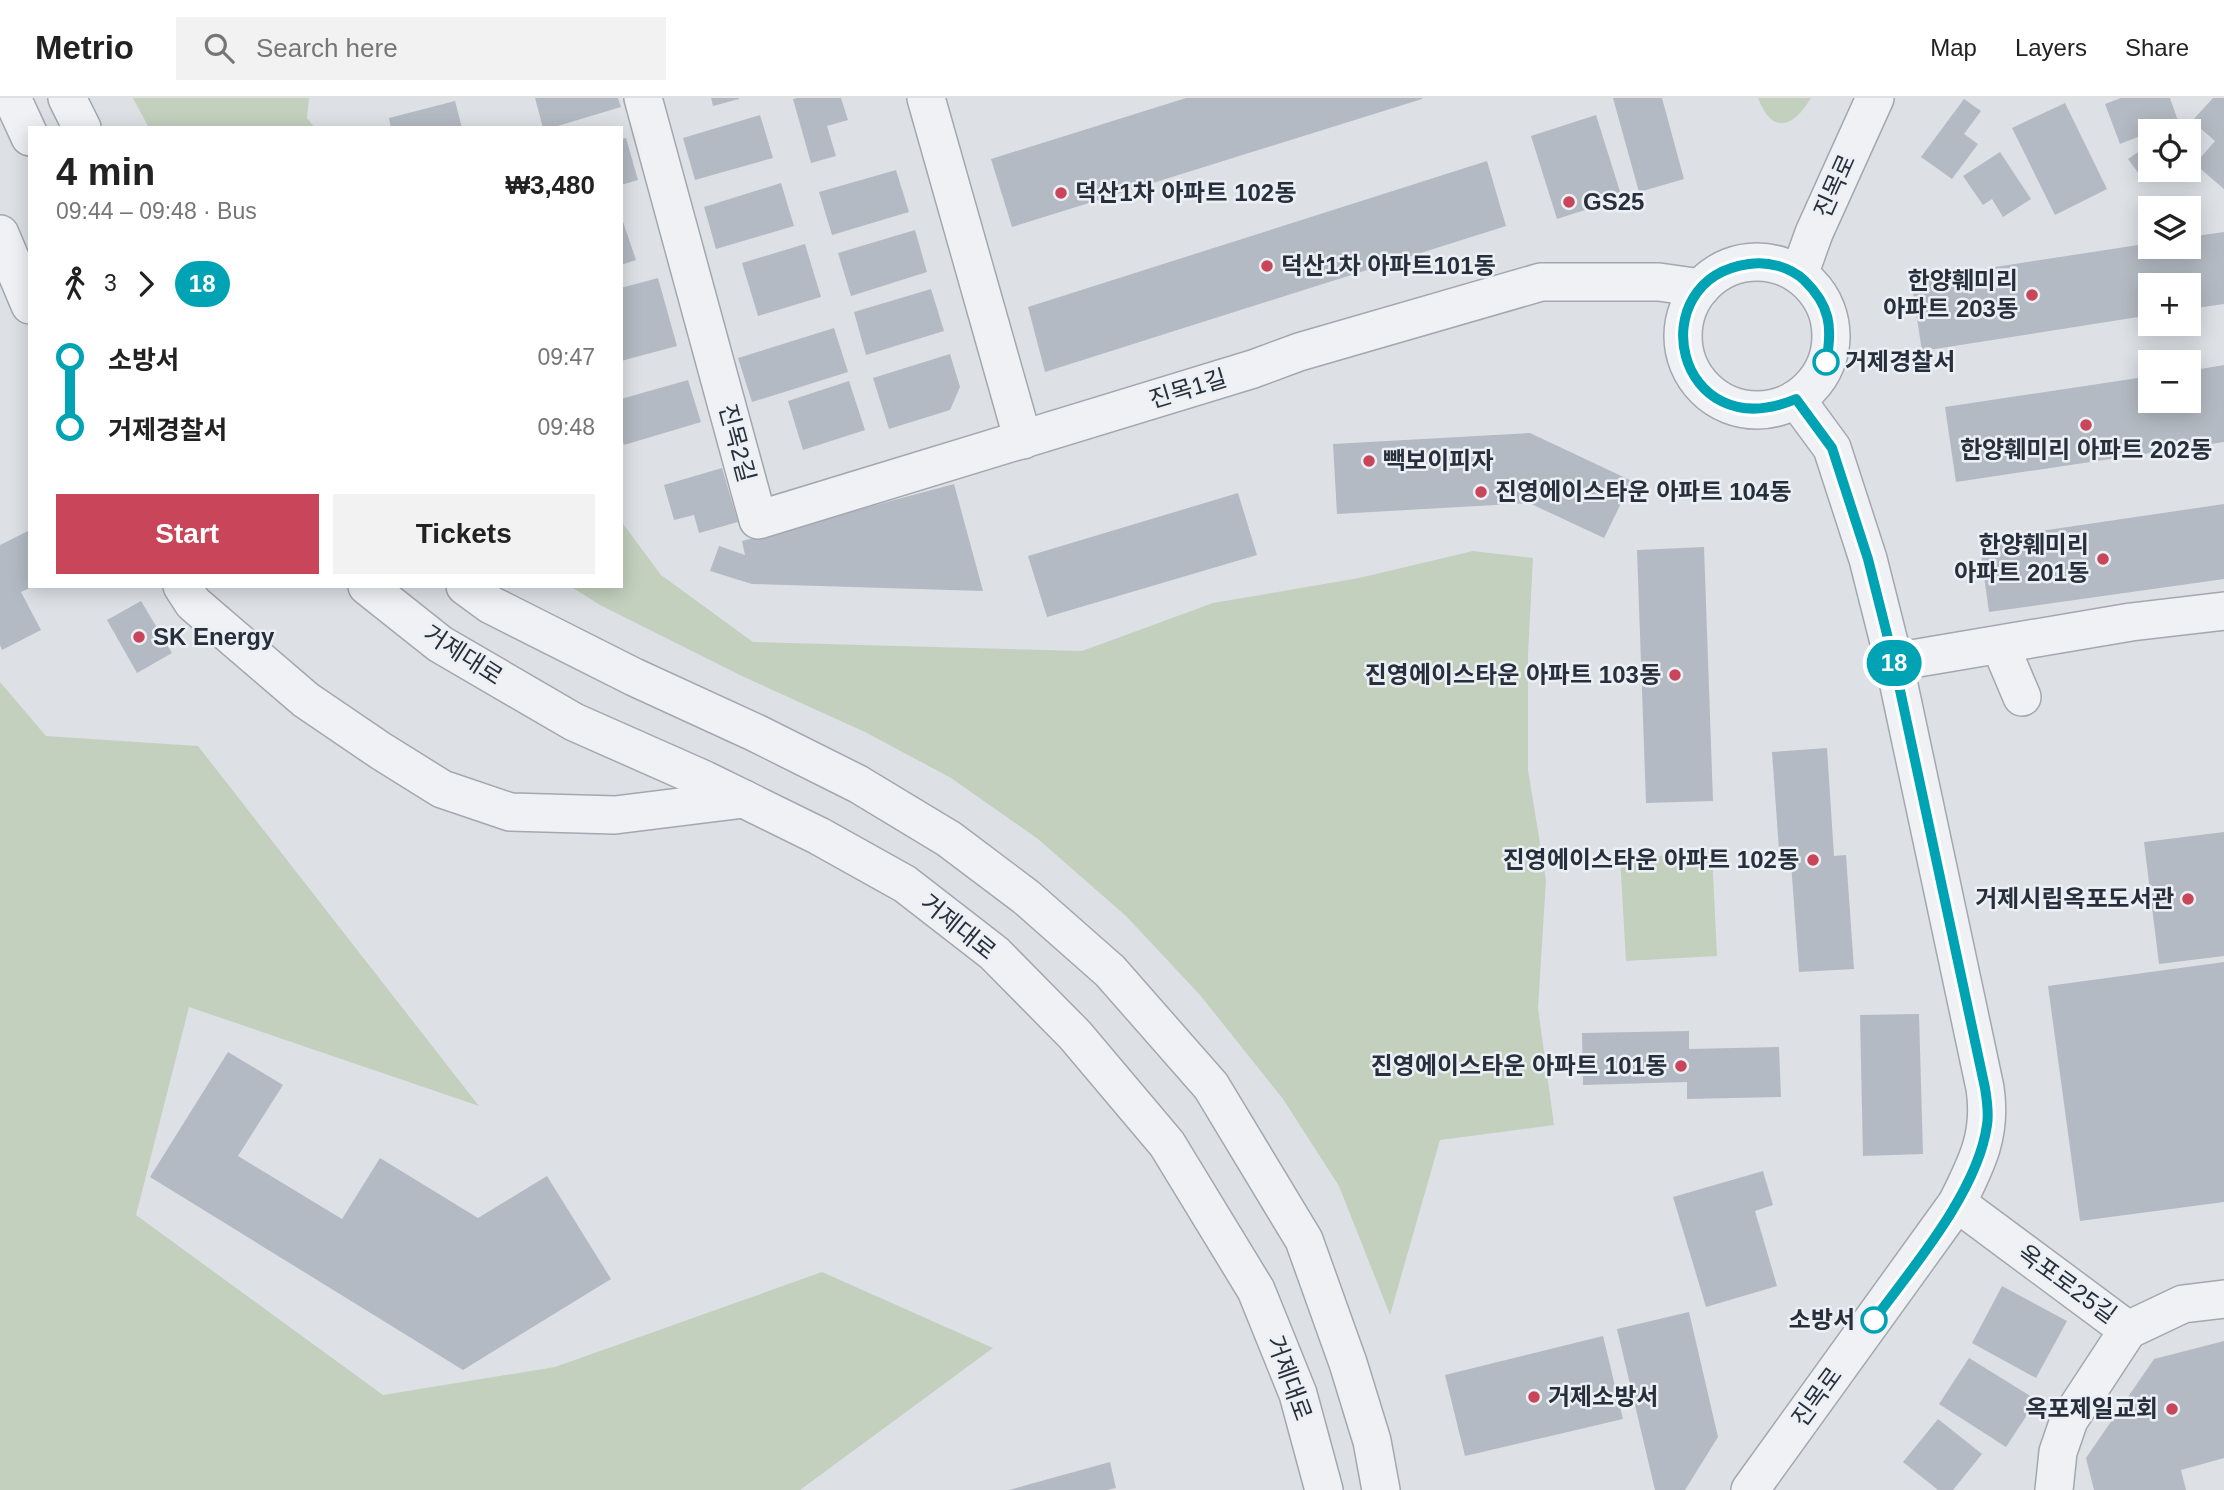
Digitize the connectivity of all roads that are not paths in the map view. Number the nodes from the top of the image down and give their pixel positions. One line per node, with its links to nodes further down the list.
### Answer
1 (12, 98): 7 (street)
2 (67, 98): 6 (street)
3 (642, 98): 13 (street, 진목2길)
4 (926, 98): 13 (street)
5 (1875, 98): 9 (street, 진목로)
6 (81, 126)
7 (28, 133)
8 (0, 234): 11 (street)
9 (1799, 275): 10 (street); 12 (street)
10 (1701, 288): 12 (street); 13 (street, 진목1길)
11 (28, 300)
12 (1796, 399): 19 (street, 진목로)
13 (1023, 440)
14 (183, 588): 21 (street)
15 (370, 588): 21 (street, 거제대로)
16 (468, 588): 26 (street)
17 (2224, 611): 18 (street)
18 (2000, 645): 19 (street); 20 (street)
19 (1894, 662): 22 (street, 진목로)
20 (2022, 697)
21 (744, 799): 25 (street, 거제대로)
22 (1957, 1203): 24 (street, 옥포로25길); 27 (street, 진목로)
23 (2224, 1300): 24 (street, 옥포로25길)
24 (2128, 1329): 28 (street)
25 (1324, 1490)
26 (1381, 1490)
27 (1751, 1490)
28 (2054, 1490)

